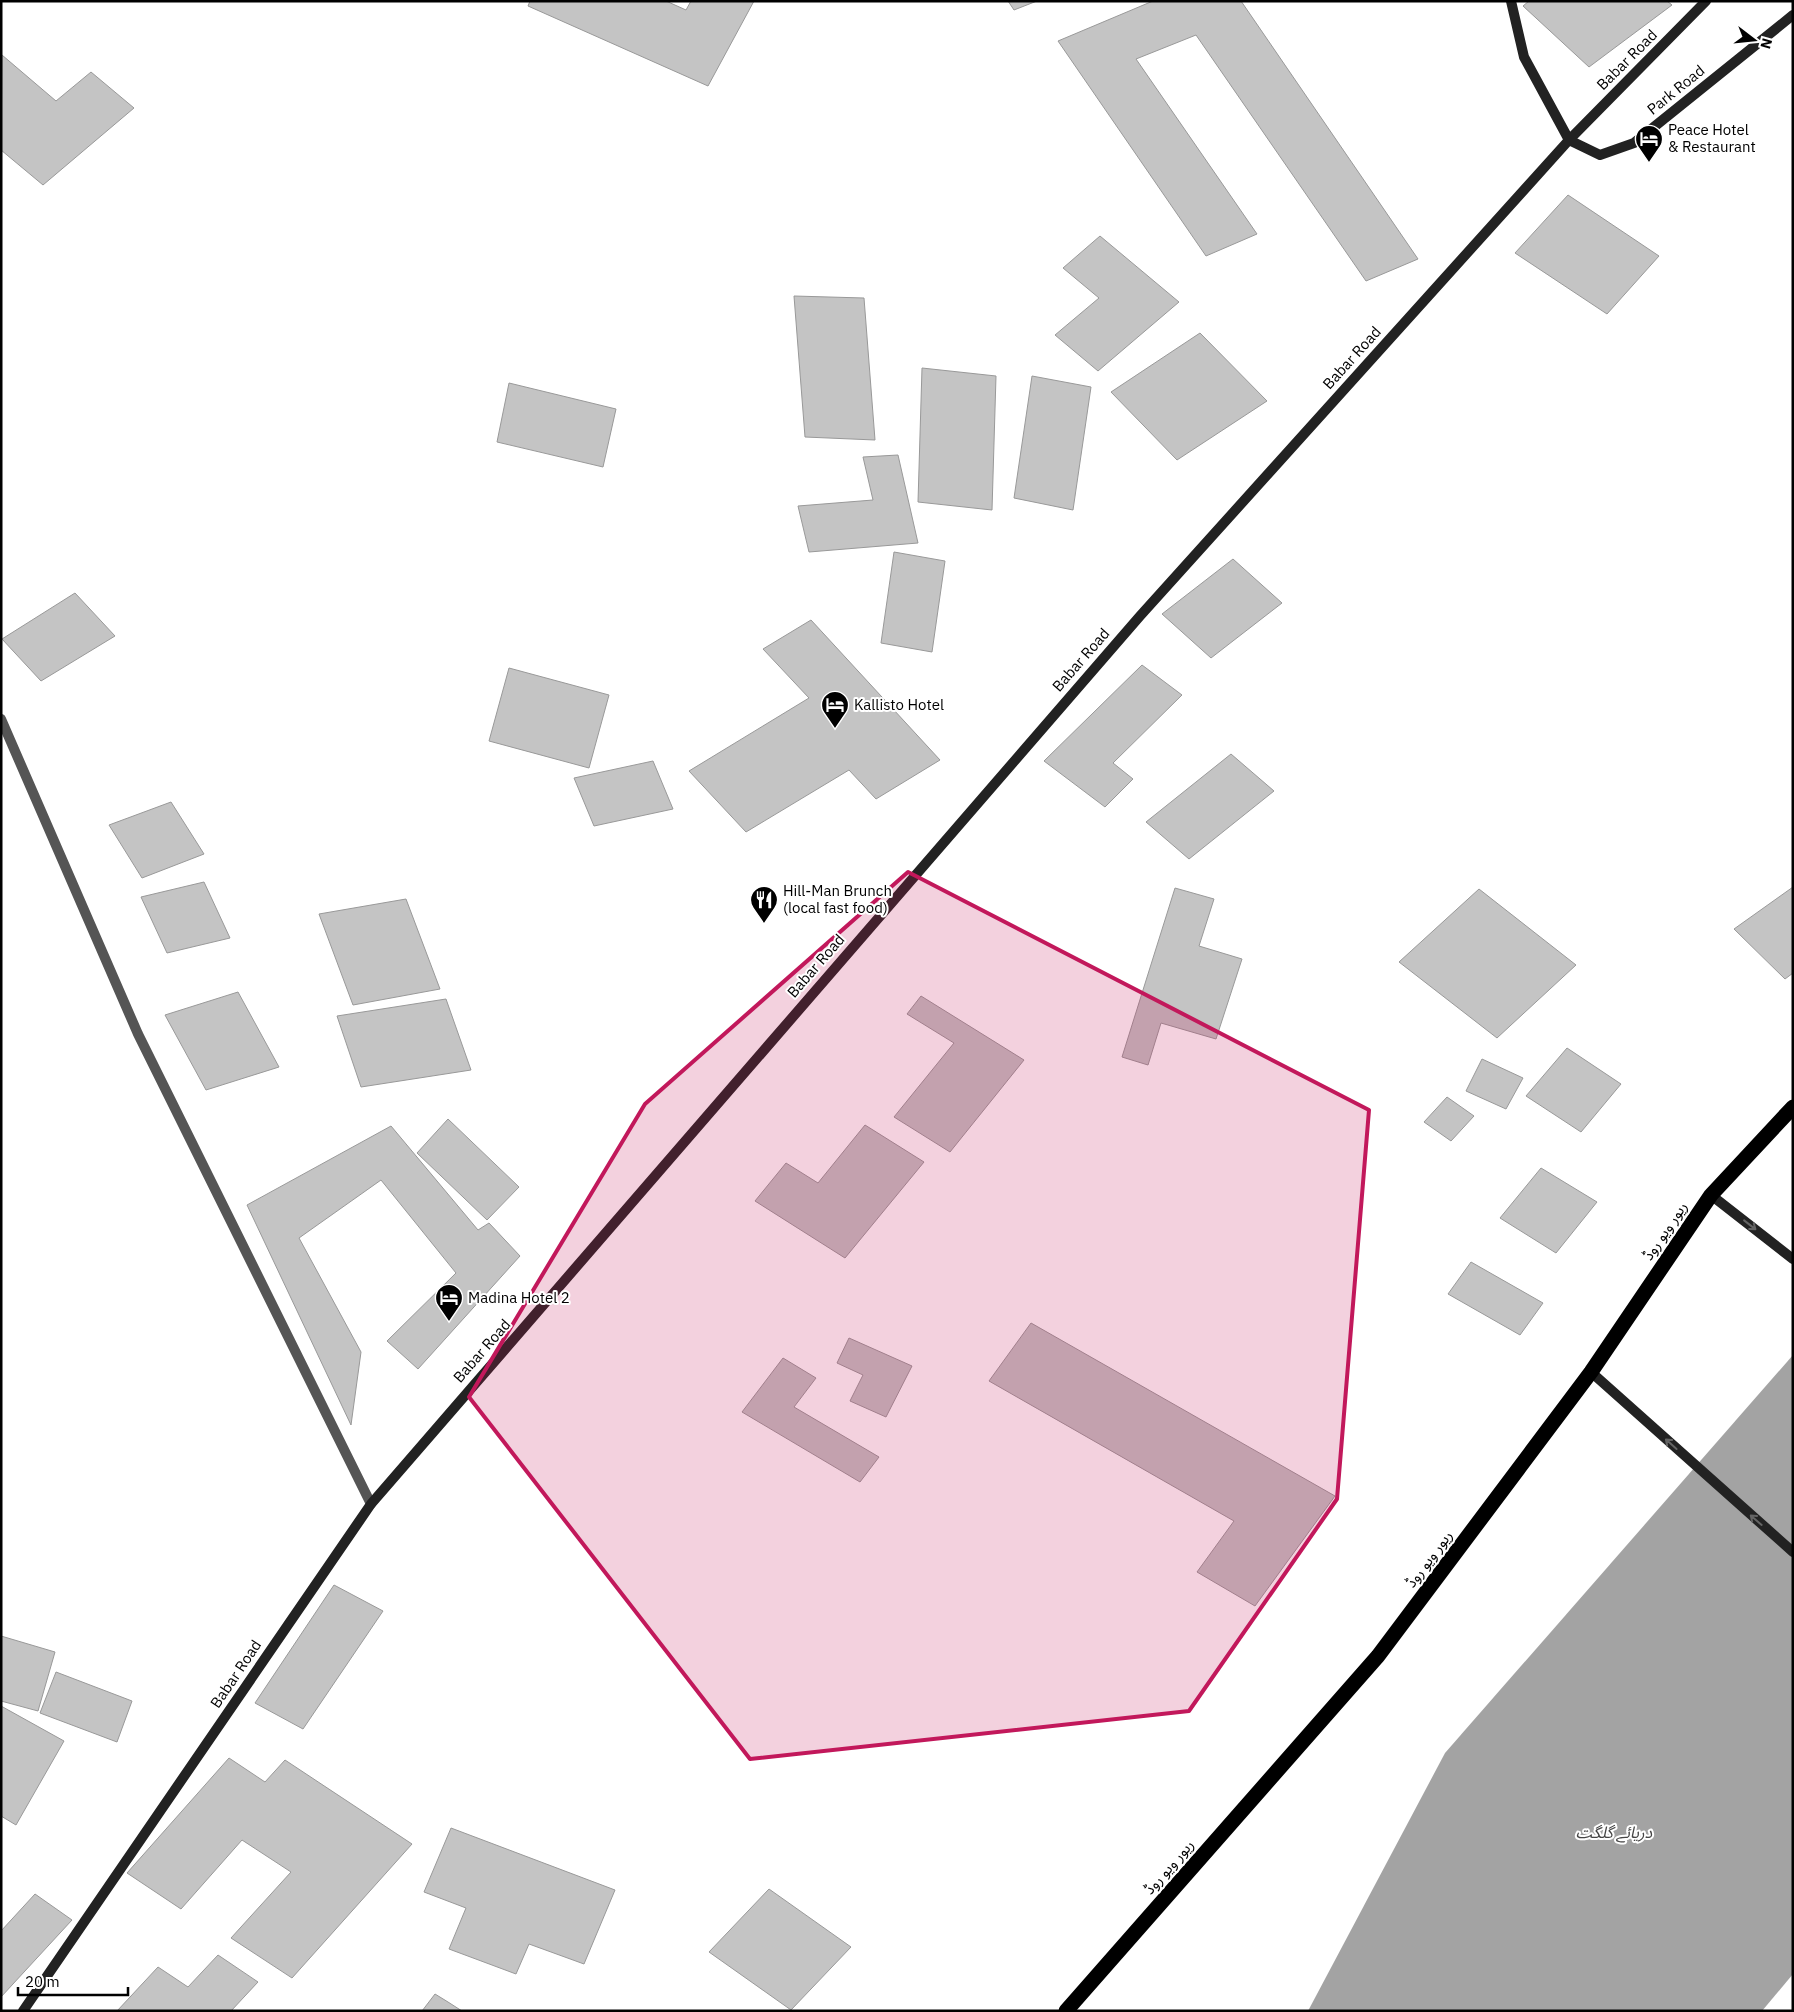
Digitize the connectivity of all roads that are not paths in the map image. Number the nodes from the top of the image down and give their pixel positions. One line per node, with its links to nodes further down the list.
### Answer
1 (1510, 1): 4 (street)
2 (1706, 1): 4 (street, Babar Road)
3 (1793, 15): 4 (street, Park Road)
4 (1569, 140): 10 (street, Babar Road)
5 (1, 718): 10 (street)
6 (1793, 1108): 7 (highway, ریور ویو روڈ)
7 (1711, 1195): 8 (street, one-way to 8); 9 (highway, ریور ویو روڈ)
8 (1793, 1260)
9 (1591, 1372): 11 (street, one-way to 9); 13 (highway, ریور ویو روڈ)
10 (371, 1504): 12 (street, Babar Road)
11 (1793, 1552)
12 (23, 2011)
13 (1066, 2011)

